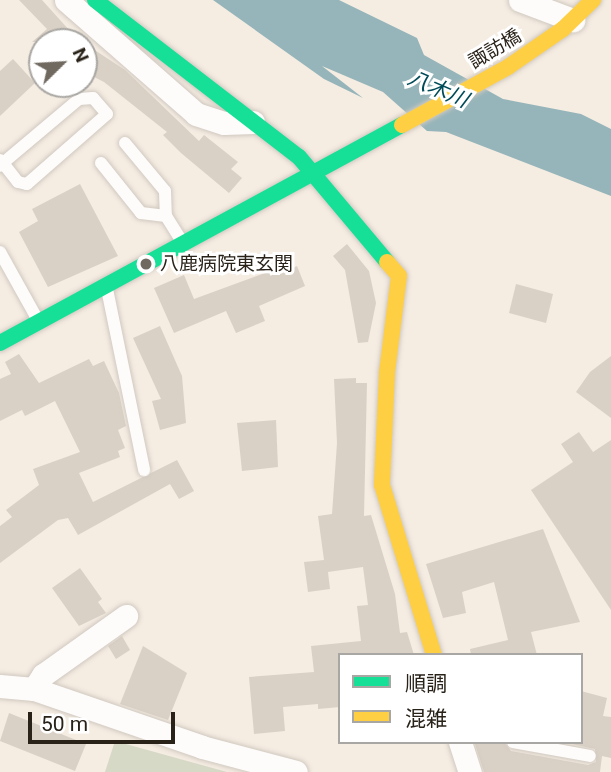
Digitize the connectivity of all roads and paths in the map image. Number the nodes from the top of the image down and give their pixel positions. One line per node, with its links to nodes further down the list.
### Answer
1 (66, 0): 6 (street)
2 (95, 0): 6 (street)
3 (520, 0): 5 (street)
4 (593, 0): 5 (street, 諏訪橋)
5 (568, 24): 10 (street, 諏訪橋)
6 (253, 122): 10 (street)
7 (124, 143): 11 (lane)
8 (1, 163): 8 (lane)
9 (100, 163): 11 (lane)
10 (315, 174): 12 (street, 諏訪橋); 19 (street)
11 (166, 216): 12 (lane)
12 (182, 243): 14 (street, 諏訪橋)
13 (0, 252): 15 (lane)
14 (106, 285): 15 (street, 諏訪橋); 17 (lane)
15 (39, 322): 16 (street, 諏訪橋)
16 (0, 343)
17 (144, 470)
18 (126, 616): 21 (street)
19 (433, 653)
20 (0, 686): 21 (street)
21 (34, 689): 25 (street)
22 (461, 744): 26 (street)
23 (524, 744): 24 (lane)
24 (590, 756)
25 (296, 772)
26 (470, 772)

